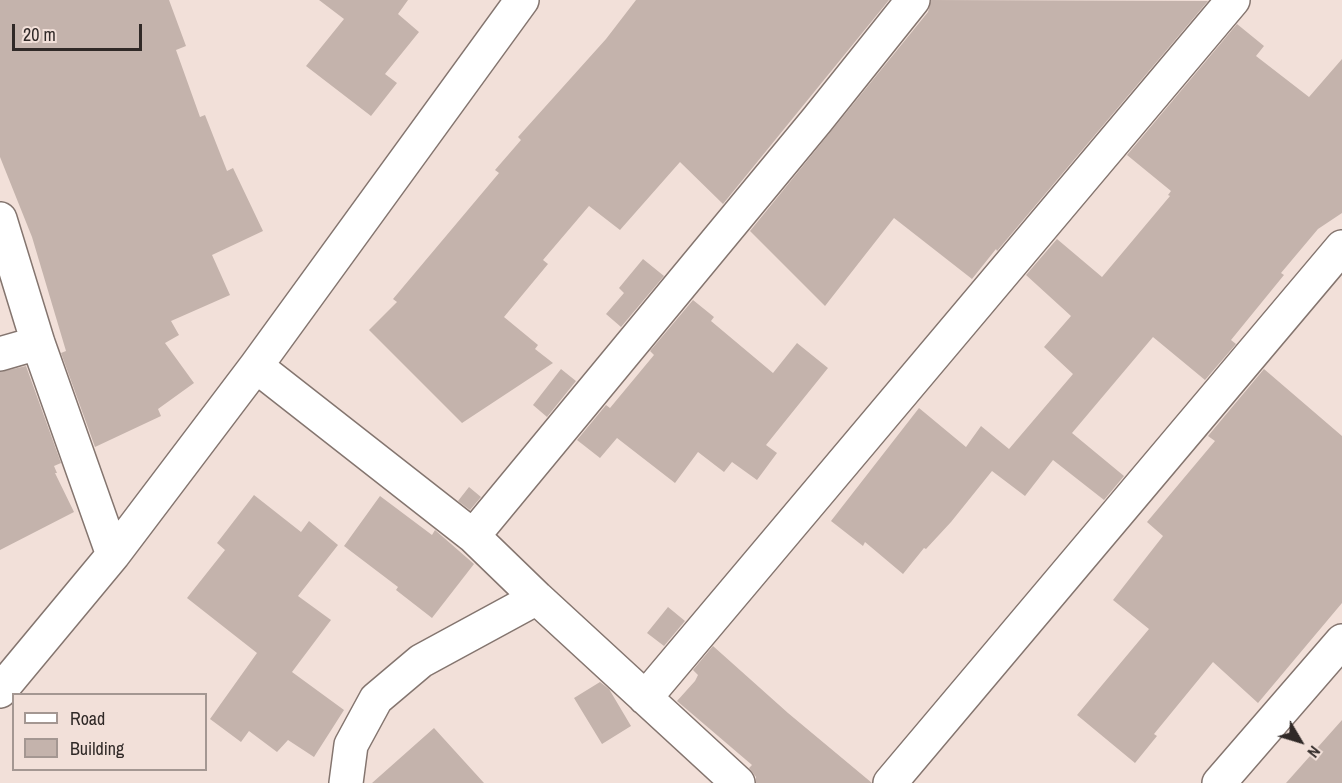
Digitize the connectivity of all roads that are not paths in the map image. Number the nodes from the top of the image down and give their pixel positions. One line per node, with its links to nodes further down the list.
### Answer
1 (522, 0): 8 (street)
2 (913, 0): 9 (street)
3 (1233, 0): 14 (street)
4 (0, 219): 6 (street)
5 (1342, 247): 17 (street)
6 (38, 343): 7 (street); 10 (street)
7 (0, 354)
8 (256, 366): 9 (street); 10 (street)
9 (473, 536): 11 (street)
10 (113, 555): 13 (street)
11 (537, 598): 14 (street); 15 (street)
12 (1342, 641): 18 (street)
13 (0, 691)
14 (645, 698): 16 (street)
15 (346, 783)
16 (738, 783)
17 (890, 783)
18 (1219, 783)

